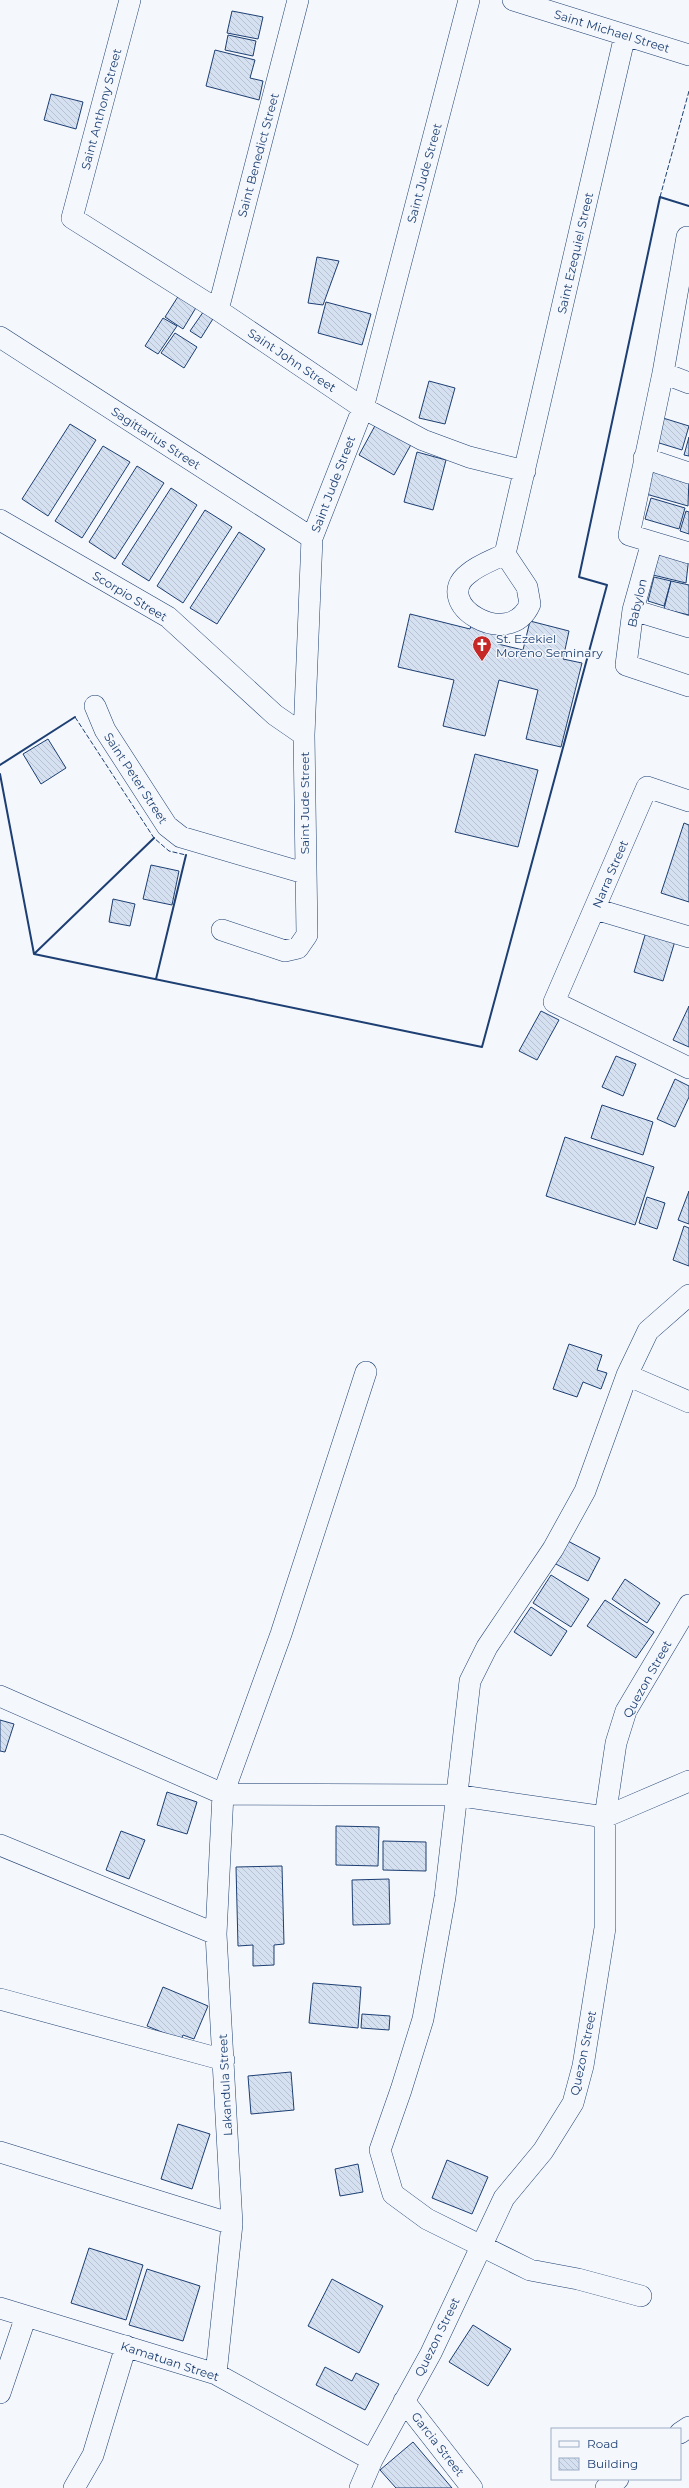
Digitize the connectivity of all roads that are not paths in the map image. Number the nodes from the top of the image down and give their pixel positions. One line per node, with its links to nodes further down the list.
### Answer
1 (130, 0): 7 (street, Saint Anthony Street)
2 (298, 0): 10 (street, Saint Benedict Street)
3 (469, 0): 14 (street, Saint Jude Street)
4 (513, 0): 5 (street, Saint Michael Street)
5 (625, 35): 6 (street, Saint Michael Street); 16 (street, Saint Ezequiel Street)
6 (689, 55)
7 (72, 218): 10 (street, Saint John Street)
8 (689, 238): 9 (street)
9 (683, 301): 12 (street)
10 (218, 310): 14 (street, Saint John Street)
11 (0, 337): 19 (street, Sagittarius Street)
12 (663, 373): 13 (street); 15 (street)
13 (689, 383)
14 (362, 408): 16 (street, Saint John Street); 19 (street, Saint Jude Street)
15 (644, 458): 17 (street); 20 (street)
16 (525, 471): 22 (street, Saint Ezequiel Street)
17 (689, 473)
18 (0, 520): 27 (street, Scorpio Street)
19 (312, 538): 27 (street, Saint Jude Street)
20 (652, 542): 21 (street); 23 (street, Babylon)
21 (689, 553)
22 (505, 554)
23 (633, 610): 24 (street); 25 (street, Babylon)
24 (689, 627)
25 (689, 686)
26 (95, 706): 29 (street, Saint Peter Street)
27 (304, 735): 29 (street, Saint Jude Street)
28 (689, 801): 30 (street, Narra Street)
29 (304, 872): 31 (street, Saint Jude Street)
30 (595, 909): 32 (street); 33 (street, Narra Street)
31 (222, 930)
32 (689, 937)
33 (689, 1068)
34 (689, 1295): 36 (street)
35 (366, 1372): 41 (street, Lakandula Street)
36 (627, 1375): 37 (street); 42 (street)
37 (689, 1402)
38 (689, 1606): 43 (street, Quezon Street)
39 (0, 1696): 41 (street)
40 (689, 1781): 43 (street)
41 (223, 1794): 42 (street); 45 (street, Lakandula Street)
42 (455, 1795): 43 (street); 50 (street)
43 (605, 1817): 50 (street, Quezon Street)
44 (0, 1846): 45 (street)
45 (216, 1934): 47 (street, Lakandula Street)
46 (0, 1999): 47 (street)
47 (224, 2060): 49 (street, Lakandula Street)
48 (0, 2152): 49 (street)
49 (232, 2224): 55 (street, Lakandula Street)
50 (480, 2247): 51 (street); 57 (street, Quezon Street)
51 (641, 2296)
52 (0, 2308): 53 (street, Kamatuan Street)
53 (26, 2316): 54 (street, Kamatuan Street); 56 (street)
54 (126, 2346): 55 (street, Kamatuan Street); 62 (street)
55 (216, 2374): 60 (street, Kamatuan Street)
56 (0, 2393)
57 (404, 2401): 60 (street, Quezon Street); 64 (street, Garcia Street)
58 (689, 2426): 59 (street)
59 (681, 2432)
60 (372, 2460): 63 (street, Quezon Street)
61 (617, 2480): 65 (street)
62 (74, 2488)
63 (360, 2488)
64 (472, 2488)
65 (606, 2488)

